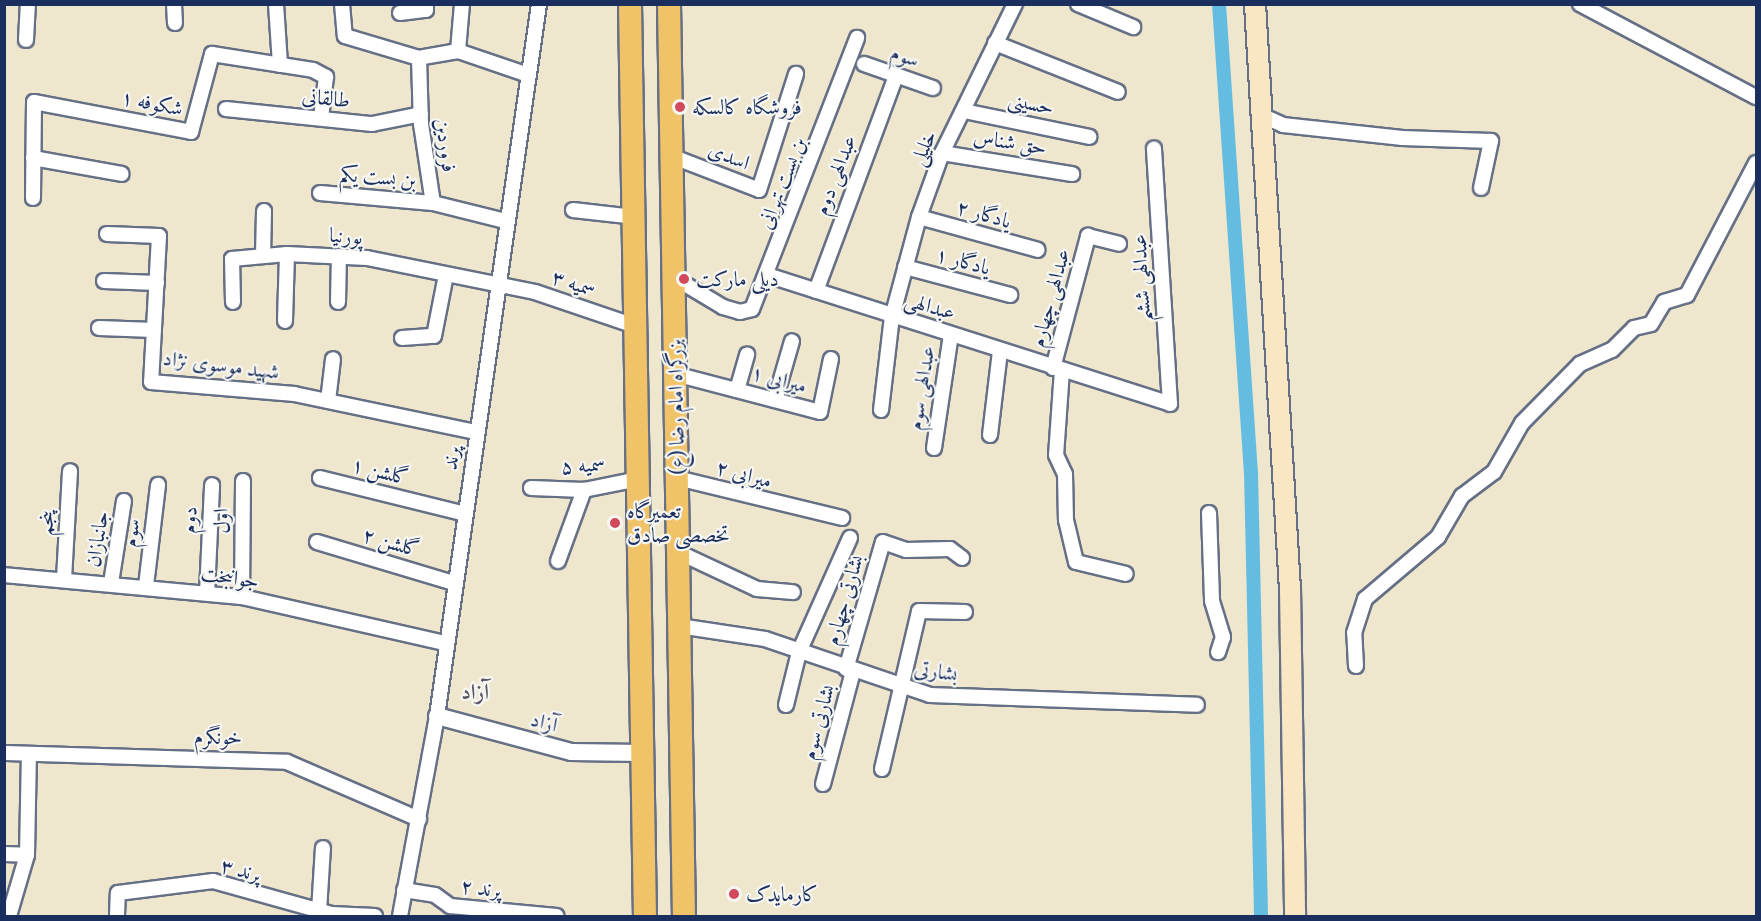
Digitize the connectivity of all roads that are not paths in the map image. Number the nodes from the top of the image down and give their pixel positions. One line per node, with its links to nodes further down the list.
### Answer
1 (28, 4): 18 (street)
2 (174, 4): 15 (street)
3 (276, 4): 23 (street)
4 (342, 4): 21 (street)
5 (426, 4): 14 (street)
6 (462, 4): 20 (street)
7 (539, 4): 24 (street, پرند)
8 (630, 4): 49 (highway, بزرگراه امام رضا (ع))
9 (669, 4): 38 (highway, بزرگراه امام رضا (ع))
10 (1015, 4): 19 (street, خلیلی)
11 (1078, 4): 16 (street)
12 (1255, 4): 33 (main road)
13 (1580, 4): 29 (street)
14 (400, 13)
15 (175, 23)
16 (1133, 27)
17 (857, 38): 60 (street, بن بست تهرانی)
18 (26, 40)
19 (995, 43): 28 (street); 31 (street, خلیلی)
20 (458, 51): 21 (street); 24 (street)
21 (419, 58): 32 (street, فروردین)
22 (864, 64): 26 (street, سوم)
23 (280, 65): 34 (street, شکوفه ۱); 39 (street, شکوفه ۱)
24 (528, 75): 51 (street, پرند)
25 (796, 75): 38 (street, اسدی)
26 (896, 76): 27 (street, سوم); 65 (street, عبدالهی دوم)
27 (933, 87)
28 (1118, 92)
29 (1756, 97)
30 (226, 109): 34 (street, طالقانی)
31 (964, 111): 35 (street, حسینی); 37 (street, خلیلی)
32 (421, 114): 34 (street, طالقانی); 46 (street, فروردین)
33 (1263, 116): 43 (street); 151 (main road)
34 (321, 118)
35 (1089, 137)
36 (1154, 149): 88 (street, عبدالهی ششم)
37 (942, 153): 42 (street, حق شناس); 50 (street, خلیلی)
38 (671, 156): 61 (highway, بزرگراه امام رضا (ع))
39 (33, 158): 41 (street); 45 (street, شکوفه ۱)
40 (1756, 163): 125 (street)
41 (122, 174)
42 (1072, 174)
43 (1481, 188)
44 (320, 193): 46 (street, بن بست یکم)
45 (33, 198)
46 (433, 203): 51 (street, فروردین)
47 (573, 210): 49 (street)
48 (264, 211): 56 (street)
49 (634, 217): 73 (highway, بزرگراه امام رضا (ع))
50 (919, 217): 54 (street, یادگار ۲); 58 (street, خلیلی)
51 (505, 221): 64 (street, پرند)
52 (107, 234): 63 (street, شهید موسوی نژاد)
53 (1119, 244): 83 (street, عبدالهی چهارم)
54 (1038, 250)
55 (287, 254): 56 (street, پورنیا); 57 (street, پورنیا); 72 (street)
56 (263, 256): 68 (street, پورنیا)
57 (339, 256): 59 (street, پورنیا); 69 (street)
58 (905, 267): 67 (street, یادگار ۱); 71 (street, خلیلی)
59 (446, 275): 64 (street, پورنیا); 77 (street)
60 (767, 275): 65 (street, عبدالهی); 66 (street)
61 (673, 277): 66 (street); 70 (highway, بزرگراه امام رضا (ع))
62 (104, 281): 63 (street)
63 (157, 283): 75 (street, شهید موسوی نژاد)
64 (498, 284): 73 (street, سمیه ۳); 90 (street, پرند)
65 (816, 291): 71 (street, عبدالهی)
66 (699, 295): 70 (street)
67 (1010, 295)
68 (233, 302)
69 (338, 302)
70 (674, 305): 84 (highway, بزرگراه امام رضا (ع))
71 (892, 317): 76 (street, عبدالهی); 89 (street, خلیلی)
72 (285, 321)
73 (635, 326): 96 (highway, بزرگراه امام رضا (ع))
74 (99, 328): 75 (street)
75 (154, 330): 87 (street, شهید موسوی نژاد)
76 (951, 334): 79 (street, عبدالهی); 92 (street, عبدالهی سوم)
77 (402, 338)
78 (792, 341): 86 (street)
79 (1000, 351): 83 (street, عبدالهی); 91 (street)
80 (747, 354): 85 (street)
81 (333, 359): 87 (street)
82 (831, 359): 86 (street, میرابی ۱)
83 (1058, 369): 88 (street, عبدالهی); 111 (street)
84 (675, 374): 85 (street, میرابی ۱); 95 (highway, بزرگراه امام رضا (ع))
85 (737, 390): 86 (street, میرابی ۱)
86 (775, 400)
87 (328, 401): 90 (street, شهید موسوی نژاد)
88 (1170, 404)
89 (881, 410)
90 (476, 432): 104 (street, پرند)
91 (990, 435)
92 (933, 448)
93 (70, 471): 113 (street, پنجم)
94 (320, 478): 104 (street, گلشن ۱)
95 (677, 478): 105 (street, میرابی ۲); 108 (highway, بزرگراه امام رضا (ع))
96 (638, 479): 101 (street, سمیه ۵); 132 (highway, بزرگراه امام رضا (ع))
97 (243, 480): 119 (street, اول)
98 (158, 485): 116 (street, سوم)
99 (212, 485): 118 (street, دوم)
100 (531, 488): 101 (street, سمیه ۵)
101 (585, 490): 110 (street)
102 (124, 501): 114 (street, جانبازان)
103 (1209, 513): 124 (street)
104 (465, 514): 115 (street, پرند)
105 (842, 518)
106 (850, 538): 123 (street)
107 (317, 542): 115 (street, گلشن ۲)
108 (678, 552): 117 (street); 121 (highway, بزرگراه امام رضا (ع))
109 (962, 558): 126 (street, بشارتی چهارم)
110 (558, 561)
111 (1126, 574)
112 (4, 575): 113 (street, جوانبخت)
113 (64, 579): 114 (street, جوانبخت)
114 (111, 583): 116 (street, جوانبخت)
115 (454, 583): 122 (street, پرند)
116 (146, 586): 118 (street, جوانبخت)
117 (793, 592)
118 (207, 593): 119 (street, جوانبخت)
119 (242, 597): 122 (street, جوانبخت)
120 (965, 612): 127 (street)
121 (679, 626): 123 (street, بشارتی); 150 (highway, بزرگراه امام رضا (ع))
122 (445, 643): 130 (street, پرند)
123 (799, 652): 126 (street, بشارتی); 128 (street)
124 (1218, 652)
125 (1356, 666)
126 (850, 670): 127 (street, بشارتی); 135 (street, بشارتی سوم)
127 (901, 687): 129 (street, بشارتی); 134 (street)
128 (786, 705)
129 (1197, 705)
130 (437, 716): 132 (street, آزاد); 136 (street, پرند)
131 (4, 753): 133 (street, خونگرم)
132 (642, 753): 149 (highway, بزرگراه امام رضا (ع))
133 (29, 754): 136 (street, خونگرم); 139 (street)
134 (882, 769)
135 (823, 784)
136 (419, 819): 140 (street, پرند)
137 (322, 848): 142 (street)
138 (4, 854): 139 (street)
139 (27, 855): 143 (street)
140 (404, 890): 147 (street, پرند); 148 (street, پرند ۲)
141 (276, 901): 142 (street, پرند ۳); 144 (street, پرند ۳); 145 (street)
142 (319, 911): 146 (street, پرند ۳)
143 (9, 916)
144 (117, 916)
145 (274, 916)
146 (375, 916)
147 (400, 916)
148 (557, 916)
149 (645, 916)
150 (684, 916)
151 (1295, 916)

